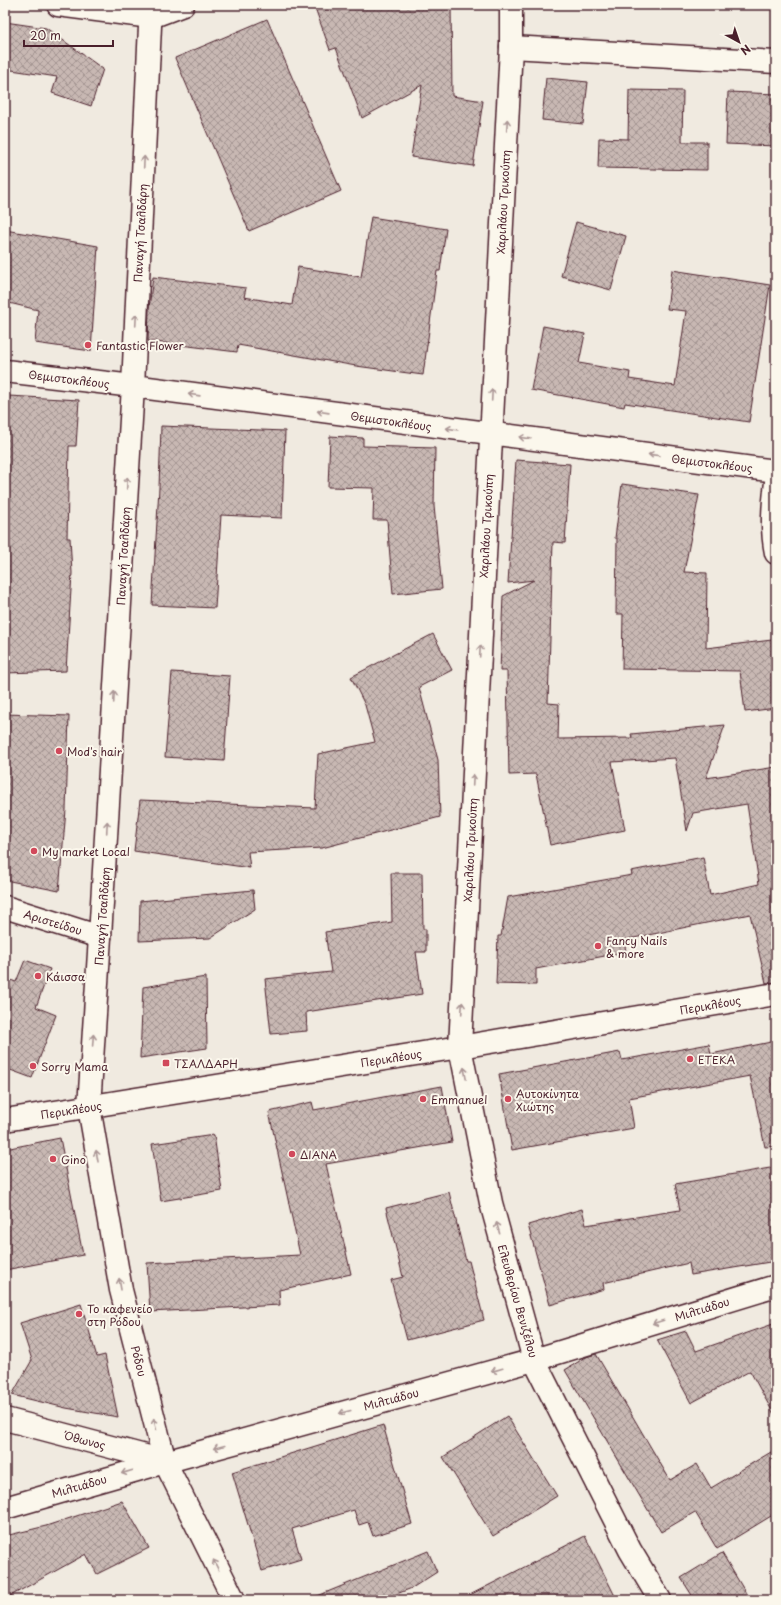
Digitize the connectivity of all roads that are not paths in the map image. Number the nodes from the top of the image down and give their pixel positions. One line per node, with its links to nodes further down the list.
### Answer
1 (58, 5): 4 (street)
2 (183, 5): 4 (street)
3 (511, 5): 5 (street, Χαριλάου Τρικούπη)
4 (151, 11): 8 (street, Παναγή Τσαλδάρη, one-way to 4)
5 (511, 47): 6 (street); 9 (street, Χαριλάου Τρικούπη, one-way to 5)
6 (776, 62)
7 (5, 371): 8 (street, Θεμιστοκλέους)
8 (133, 386): 9 (street, Θεμιστοκλέους, one-way to 8); 14 (street, Παναγή Τσαλδάρη, one-way to 8)
9 (490, 434): 10 (street, Θεμιστοκλέους, one-way to 9); 16 (street, Χαριλάου Τρικούπη, one-way to 9)
10 (776, 471)
11 (776, 482): 12 (street)
12 (776, 553)
13 (5, 907): 14 (street, Αριστείδου)
14 (100, 937): 17 (street, Παναγή Τσαλδάρη, one-way to 14)
15 (776, 994): 16 (street, Περικλέους)
16 (460, 1047): 17 (street, Περικλέους); 20 (street, Ελευθερίου Βενιζέλου, one-way to 16)
17 (89, 1107): 18 (street, Περικλέους); 22 (street, Ρόδου, one-way to 17)
18 (5, 1120)
19 (776, 1286): 20 (street, Μιλτιάδου, one-way to 20)
20 (534, 1360): 22 (street, Μιλτιάδου, one-way to 22); 25 (street, Ελευθερίου Βενιζέλου)
21 (5, 1419): 22 (street, Όθωνος)
22 (164, 1462): 23 (street, Μιλτιάδου, one-way to 23); 24 (street, Ρόδου, one-way to 22)
23 (5, 1508)
24 (234, 1600)
25 (660, 1600)

